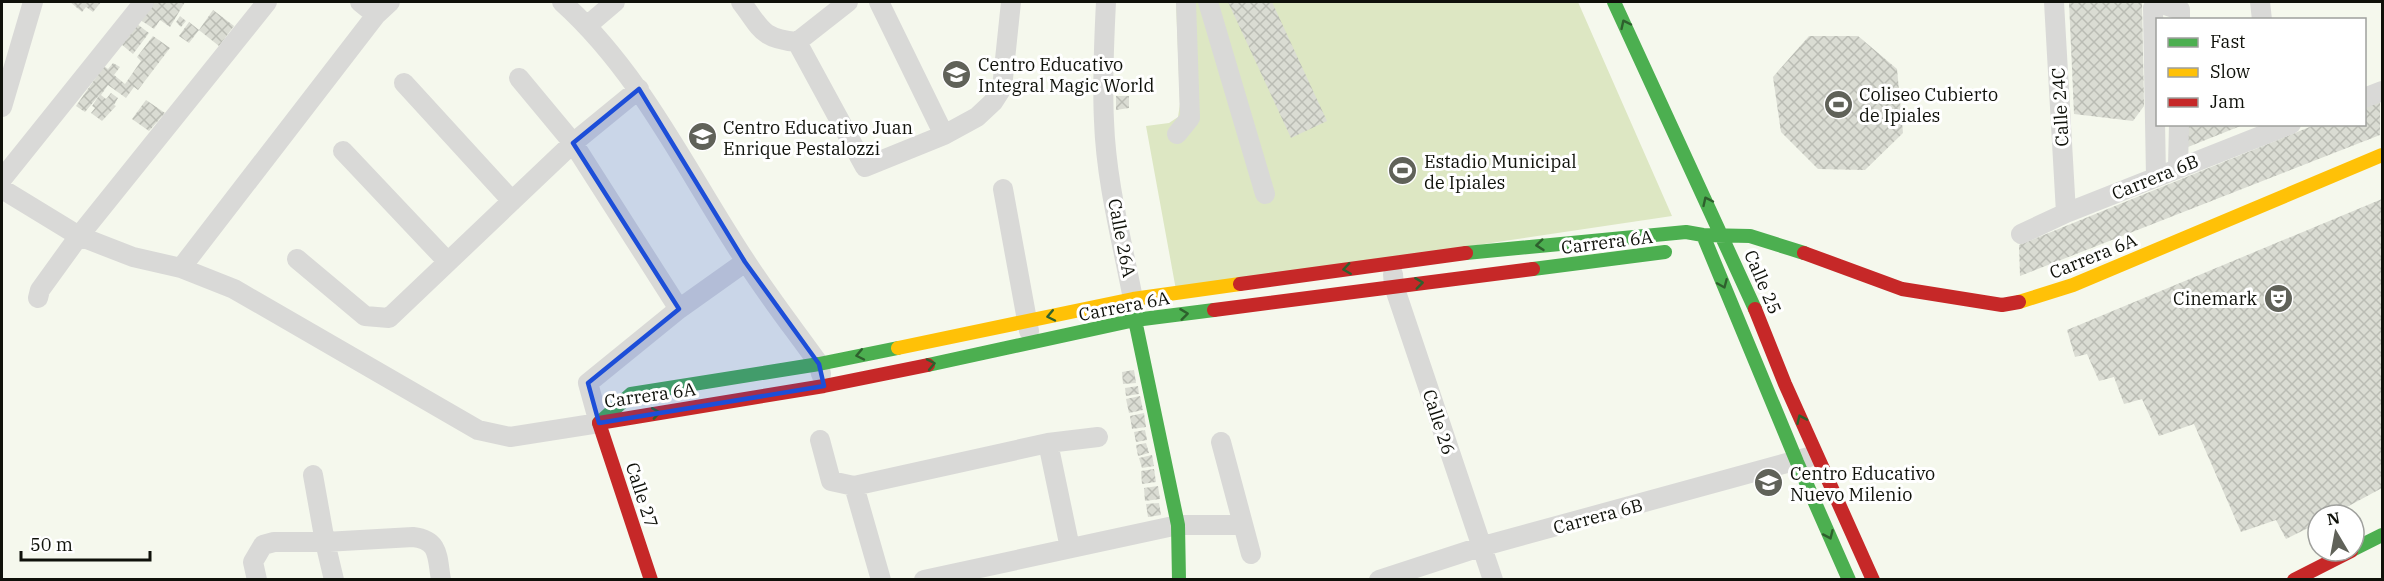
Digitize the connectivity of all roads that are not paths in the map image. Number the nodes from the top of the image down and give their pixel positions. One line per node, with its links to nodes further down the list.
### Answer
1 (33, 2): 27 (street)
2 (144, 2): 37 (street)
3 (267, 2): 46 (street)
4 (360, 2): 17 (street)
5 (562, 2): 20 (street)
6 (615, 2): 20 (street)
7 (741, 2): 21 (street)
8 (848, 2): 21 (street)
9 (879, 2): 31 (street)
10 (1011, 2): 31 (street)
11 (1106, 2): 59 (street, Calle 26A)
12 (1186, 2): 30 (street)
13 (1208, 2): 40 (street)
14 (1614, 2): 44 (street, Calle 25, one-way to 14)
15 (2054, 2): 42 (street, Calle 24C)
16 (2260, 2): 19 (street)
17 (383, 8): 54 (street)
18 (2180, 18): 36 (street)
19 (2262, 18)
20 (588, 26): 24 (street)
21 (797, 42): 31 (street)
22 (519, 78): 32 (street)
23 (404, 82): 41 (street)
24 (639, 89): 32 (street); 52 (street)
25 (2382, 91): 26 (street)
26 (2366, 97)
27 (2, 106)
28 (2179, 126): 35 (street)
29 (2279, 127): 35 (street, Carrera 6B)
30 (1177, 134)
31 (944, 135)
32 (573, 143): 41 (street); 60 (street)
33 (343, 151): 51 (street)
34 (2382, 155): 48 (street, Carrera 6A)
35 (2178, 167): 36 (street, Carrera 6B)
36 (2156, 177): 42 (street, Carrera 6B)
37 (2, 179)
38 (2, 189): 46 (street)
39 (1003, 189): 61 (street)
40 (1265, 194)
41 (513, 201): 51 (street)
42 (2066, 213): 45 (street, Carrera 6B)
43 (1693, 214): 47 (street, Calle 25)
44 (1723, 234): 47 (street, Carrera 6A); 48 (street, Carrera 6A); 57 (street, Calle 25)
45 (2021, 234)
46 (80, 236): 54 (street); 58 (street)
47 (1703, 236): 53 (street, Carrera 6A, one-way to 53); 56 (street, Carrera 6A, one-way to 47); 72 (street, Calle 25, one-way to 72)
48 (1781, 244): 49 (street)
49 (1763, 258)
50 (297, 259): 51 (street)
51 (448, 262)
52 (746, 262): 60 (street); 64 (street)
53 (1392, 262): 56 (street, Calle 26); 59 (street, Carrera 6A, one-way to 59)
54 (181, 268): 66 (street)
55 (1755, 270): 57 (street)
56 (1394, 286): 62 (street, Carrera 6A, one-way to 56); 80 (street, Calle 26)
57 (1749, 293): 71 (street, Calle 25, one-way to 57)
58 (38, 298)
59 (1133, 299): 61 (street, Carrera 6A, one-way to 61); 62 (street, Calle 26A)
60 (679, 309): 66 (street)
61 (1028, 320): 63 (street); 64 (street, Carrera 6A, one-way to 64)
62 (1135, 320): 63 (street, Carrera 6A); 75 (street, Calle 26A)
63 (1031, 344): 65 (street, Carrera 6A, one-way to 63)
64 (819, 364): 65 (street); 66 (street, Carrera 6A)
65 (824, 386): 66 (street, Carrera 6A, one-way to 65)
66 (599, 423): 88 (street, Calle 27)
67 (1098, 437): 70 (street)
68 (820, 440): 74 (street)
69 (1221, 442): 76 (street)
70 (1048, 443): 74 (street); 81 (street)
71 (1817, 454): 72 (street, Carrera 6B); 95 (street, Calle 25)
72 (1797, 462): 80 (street, Carrera 6B); 94 (street, Calle 25, one-way to 94)
73 (313, 475): 78 (street)
74 (854, 486): 89 (street)
75 (1178, 525): 76 (street); 81 (street); 91 (street, Calle 26A)
76 (1243, 525): 82 (street)
77 (2382, 535): 79 (street)
78 (324, 542): 85 (street); 86 (street); 87 (street)
79 (2366, 543)
80 (1480, 547): 92 (street, Carrera 6B); 93 (street, Calle 26)
81 (1070, 548): 90 (street)
82 (1251, 554)
83 (2327, 563): 84 (street)
84 (2298, 578)
85 (257, 579)
86 (334, 579)
87 (441, 579)
88 (651, 579)
89 (881, 579)
90 (924, 579)
91 (1179, 579)
92 (1379, 579)
93 (1492, 579)
94 (1849, 579)
95 (1873, 579)

